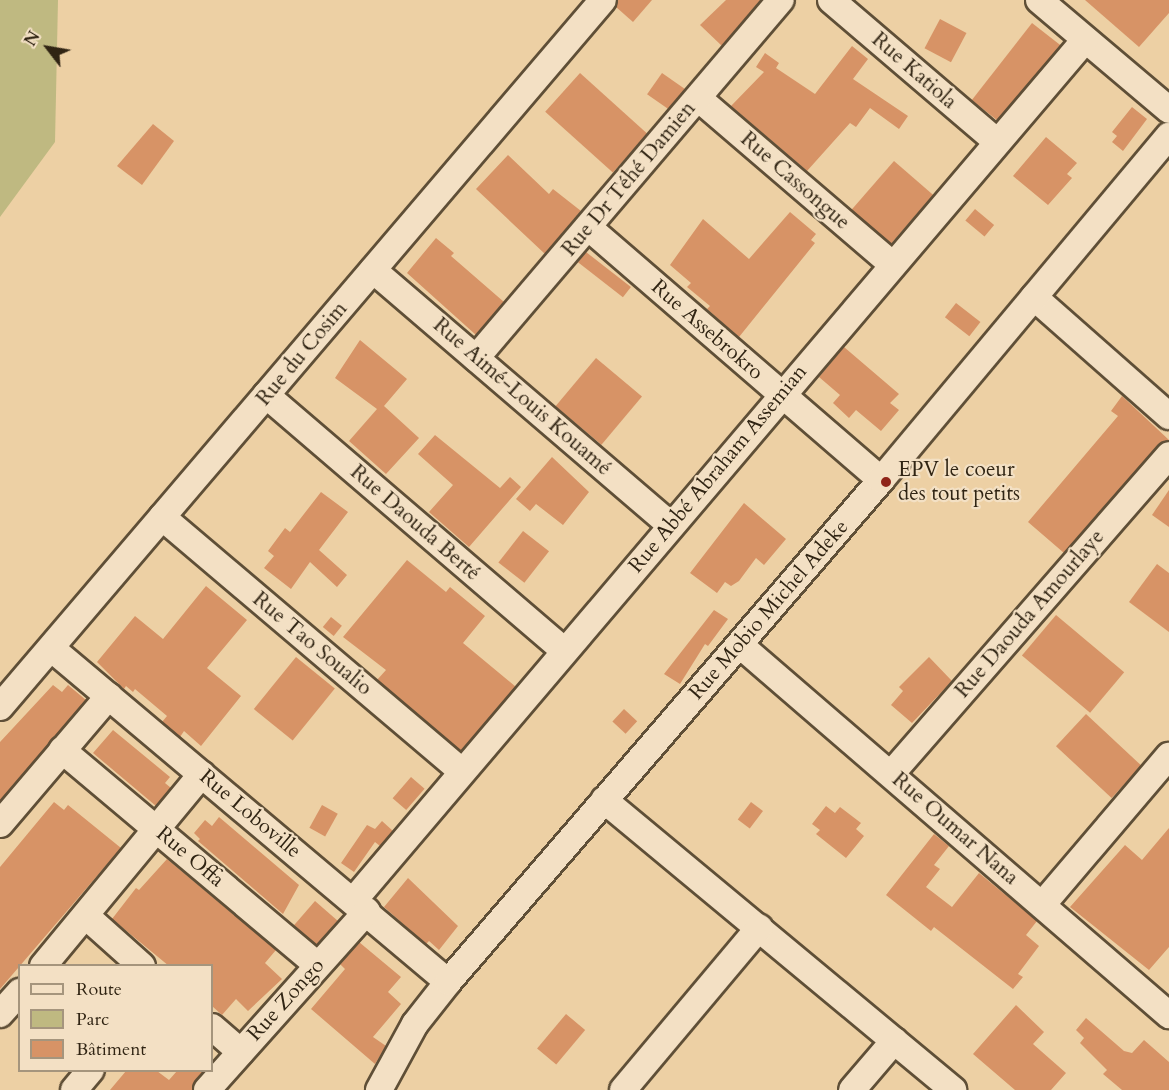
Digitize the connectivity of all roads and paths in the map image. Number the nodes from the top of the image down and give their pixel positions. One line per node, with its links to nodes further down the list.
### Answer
1 (603, 0): 12 (street, Rue du Cosim)
2 (781, 0): 6 (street, Rue Dr Téhé Damien)
3 (831, 0): 9 (street, Rue Katiola)
4 (1039, 0): 5 (street)
5 (1085, 40): 7 (street); 9 (street, Rue Abbé Abraham Assemian)
6 (698, 98): 10 (street, Rue Dr Téhé Damien); 11 (street, Rue Cassongue)
7 (1169, 110)
8 (1169, 136): 13 (street, Rue Mobio Michel Adeke)
9 (997, 142): 11 (street, Rue Abbé Abraham Assemian)
10 (588, 227): 14 (street, Rue Dr Téhé Damien); 16 (street, Rue Assebrokro)
11 (892, 264): 16 (street, Rue Abbé Abraham Assemian)
12 (373, 270): 14 (street, Rue Aimé-Louis Kouamé); 15 (street, Rue du Cosim)
13 (1034, 297): 17 (street); 19 (street, Rue Mobio Michel Adeke)
14 (476, 358): 21 (street, Rue Aimé-Louis Kouamé)
15 (266, 395): 20 (street, Rue du Cosim); 24 (street, Rue Daouda Berté)
16 (782, 395): 19 (street, Rue Assebrokro); 21 (street, Rue Abbé Abraham Assemian)
17 (1169, 416)
18 (1169, 455): 31 (street, Rue Daouda Amourlaye)
19 (880, 480): 22 (street, Rue Mobio Michel Adeke)
20 (162, 517): 23 (street, Rue du Cosim); 29 (street, Rue Tao Soualio)
21 (671, 525): 24 (street, Rue Abbé Abraham Assemian)
22 (740, 645): 31 (street, Rue Oumar Nana); 32 (street, Rue Mobio Michel Adeke)
23 (51, 648): 25 (street, Rue Loboville); 26 (street, Rue du Cosim)
24 (564, 650): 29 (street, Rue Abbé Abraham Assemian)
25 (109, 696): 27 (street); 30 (street, Rue Loboville)
26 (0, 706)
27 (62, 750): 33 (street); 34 (street, Rue Offa)
28 (1169, 756): 35 (street)
29 (461, 771): 36 (street, Rue Abbé Abraham Assemian)
30 (202, 774): 34 (street); 36 (street, Rue Loboville)
31 (891, 774): 35 (street, Rue Oumar Nana)
32 (604, 800): 38 (street); 42 (street, Rue Mobio Michel Adeke)
33 (0, 824)
34 (157, 829): 37 (street); 41 (street, Rue Offa)
35 (1042, 905): 45 (street, Rue Oumar Nana)
36 (360, 906): 41 (street, Rue Zongo); 42 (street, Rue Loboville)
37 (86, 916): 39 (street); 40 (street)
38 (759, 928): 47 (street); 53 (street)
39 (44, 964)
40 (140, 964)
41 (317, 964): 48 (street, Rue Zongo)
42 (448, 982): 52 (street, Rue Mobio Michel Adeke)
43 (18, 994): 44 (street)
44 (0, 1014)
45 (1169, 1015)
46 (213, 1027): 48 (street)
47 (894, 1041): 54 (street); 55 (street)
48 (241, 1052): 51 (street, Rue Zongo)
49 (90, 1072): 50 (street)
50 (74, 1090)
51 (207, 1090)
52 (379, 1090)
53 (623, 1090)
54 (852, 1090)
55 (953, 1090)

